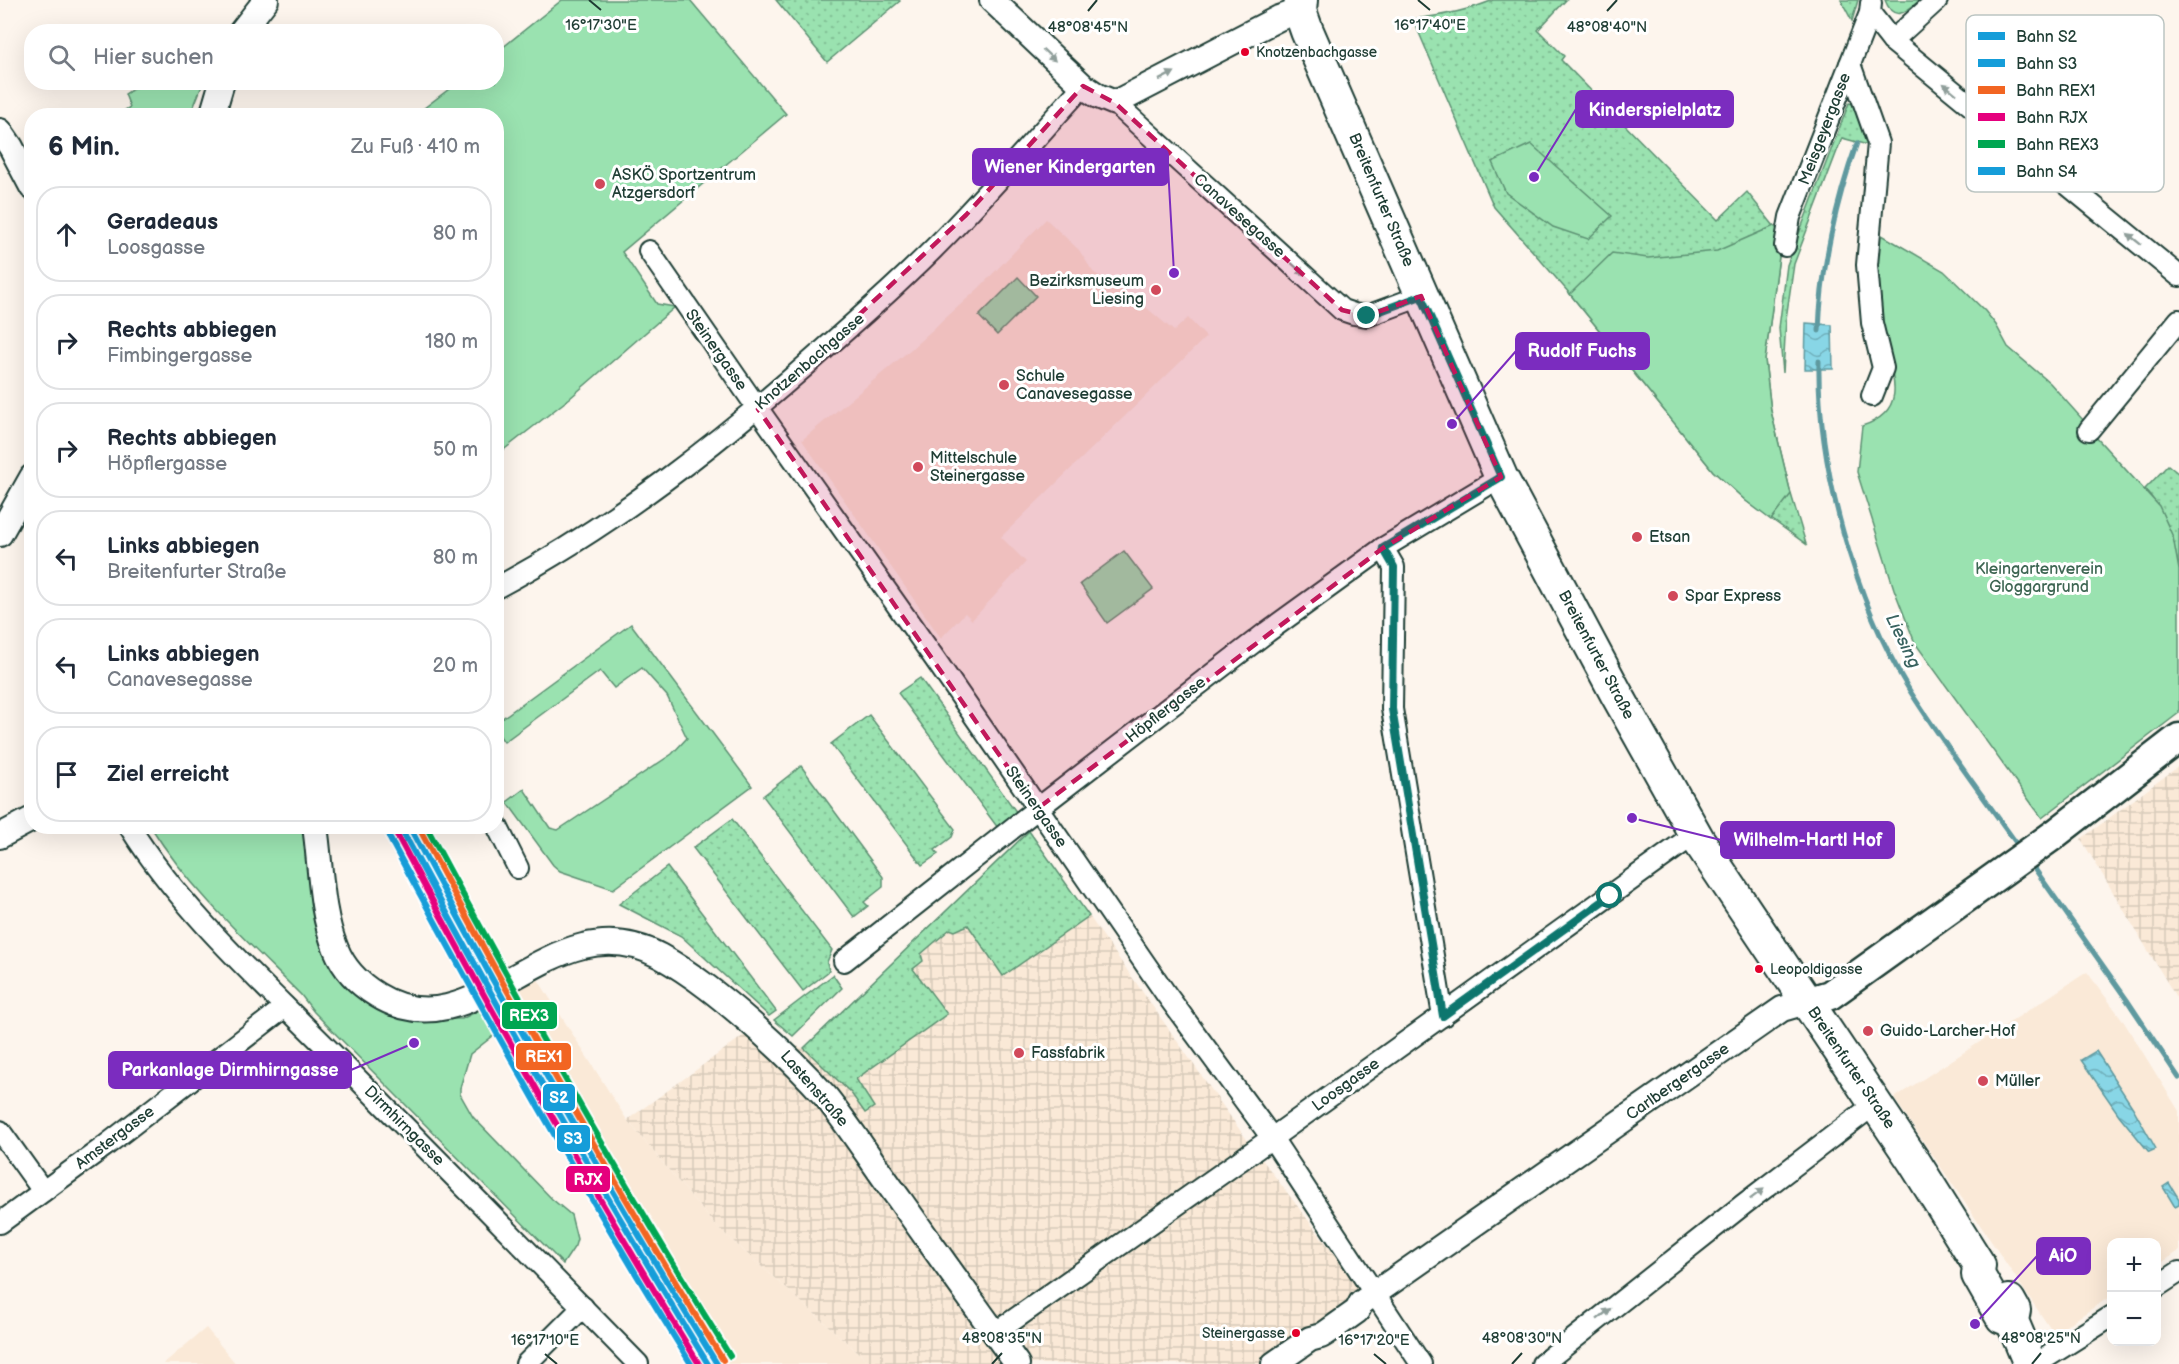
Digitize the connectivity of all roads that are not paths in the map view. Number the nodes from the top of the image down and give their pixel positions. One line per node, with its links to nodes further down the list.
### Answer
1 (266, 0): 6 (street)
2 (992, 0): 9 (street, Canavesegasse, one-way to 9)
3 (1936, 0): 7 (street)
4 (1300, 6): 12 (street, one-way to 4); 20 (main road, Breitenfurter Straße)
5 (1871, 6): 7 (street); 8 (street, Meisgeyergasse)
6 (247, 24)
7 (1892, 41): 11 (street, one-way to 7)
8 (1850, 64): 17 (street, Meisgeyergasse); 22 (street)
9 (1083, 86): 12 (street, Canavesegasse); 23 (street, Knotzenbachgasse)
10 (220, 90): 13 (street)
11 (1966, 102)
12 (1115, 103): 20 (street, Canavesegasse, one-way to 20)
13 (214, 108)
14 (4, 143): 15 (street)
15 (24, 174)
16 (2076, 192): 19 (street, one-way to 16)
17 (1785, 246)
18 (649, 251): 23 (street, Steinergasse)
19 (2179, 276)
20 (1421, 296): 25 (main road, Breitenfurter Straße)
21 (2179, 320): 24 (street)
22 (1872, 396)
23 (758, 409): 29 (street, Knotzenbachgasse); 31 (street, Steinergasse)
24 (2089, 430)
25 (1501, 477): 28 (street, Höpflergasse); 36 (main road, Breitenfurter Straße)
26 (24, 491): 27 (street)
27 (0, 534)
28 (1383, 548): 31 (street, Höpflergasse); 42 (street)
29 (504, 583)
30 (2179, 738): 40 (main road, Carlbergergasse)
31 (1038, 809): 39 (street, Höpflergasse); 45 (street, Steinergasse)
32 (24, 823): 37 (street)
33 (134, 834): 41 (street, Dirmhirngasse)
34 (316, 834): 53 (street, Lastenstraße)
35 (501, 834): 38 (street)
36 (1695, 834): 40 (main road, Breitenfurter Straße); 42 (street, Loosgasse)
37 (0, 836)
38 (518, 868)
39 (844, 961)
40 (1806, 1002): 43 (main road, Breitenfurter Straße); 50 (street, Carlbergergasse)
41 (285, 1007): 46 (street, Amstergasse); 51 (street, Dirmhirngasse)
42 (1443, 1016): 45 (street, Loosgasse)
43 (1875, 1104): 59 (street, one-way to 43); 60 (main road, Breitenfurter Straße)
44 (0, 1131): 46 (street)
45 (1272, 1138): 50 (street, Steinergasse); 53 (street, Loosgasse)
46 (43, 1191): 47 (street, Amstergasse)
47 (0, 1223)
48 (2179, 1272): 49 (street)
49 (2161, 1284)
50 (1368, 1298): 57 (street, Carlbergergasse); 58 (street, Steinergasse)
51 (583, 1307): 54 (street); 55 (street, Dirmhirngasse)
52 (2107, 1319): 61 (street)
53 (995, 1333): 56 (street, Lastenstraße)
54 (526, 1364)
55 (638, 1364)
56 (1017, 1364)
57 (1274, 1364)
58 (1421, 1364)
59 (1542, 1364)
60 (2030, 1364)
61 (2036, 1364)

